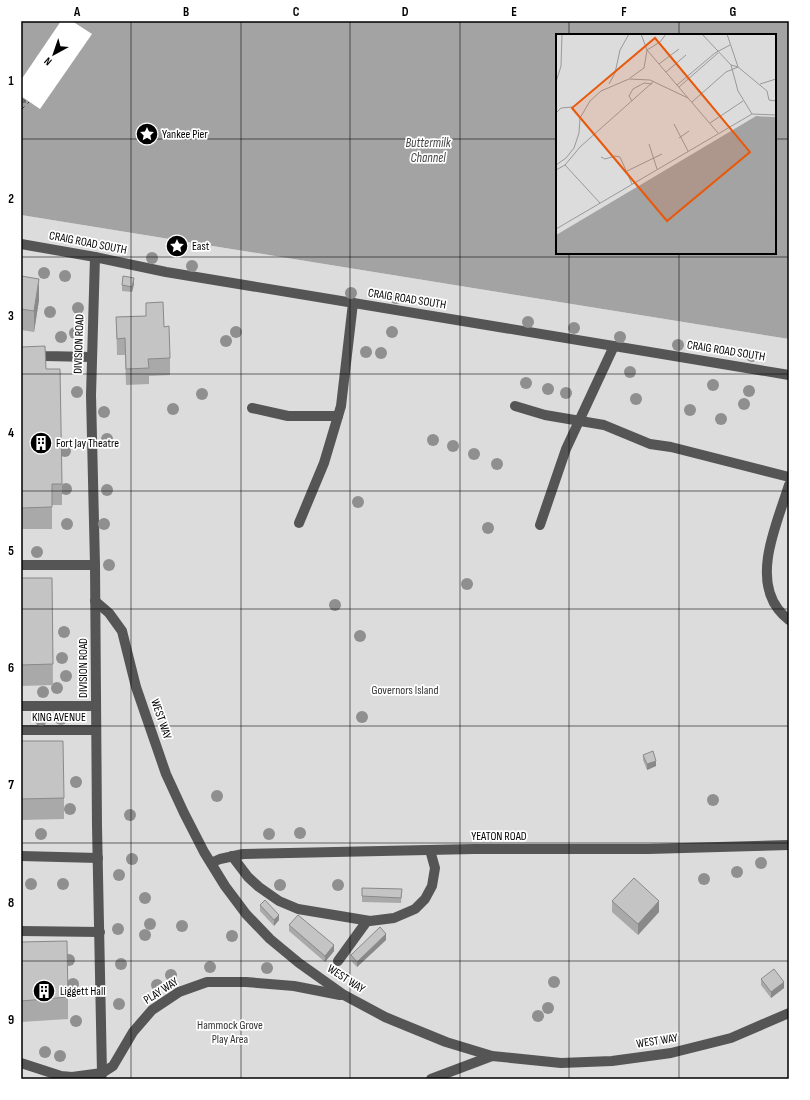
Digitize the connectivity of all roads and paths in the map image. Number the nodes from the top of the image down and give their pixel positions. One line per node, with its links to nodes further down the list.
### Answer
1 (21, 244): 2 (street, CRAIG ROAD SOUTH)
2 (95, 257): 3 (street, CRAIG ROAD SOUTH); 6 (street, DIVISION ROAD)
3 (353, 303): 4 (street, CRAIG ROAD SOUTH); 10 (street)
4 (614, 346): 7 (street, CRAIG ROAD SOUTH); 11 (street)
5 (21, 353): 6 (street)
6 (92, 357): 17 (street, DIVISION ROAD)
7 (789, 375)
8 (515, 406): 11 (street)
9 (252, 408): 10 (street)
10 (338, 416): 14 (street)
11 (580, 420): 12 (street); 15 (street)
12 (789, 477)
13 (789, 485): 19 (street)
14 (299, 523)
15 (540, 525)
16 (21, 565): 17 (street)
17 (95, 565): 18 (street, DIVISION ROAD)
18 (95, 601): 21 (street, DIVISION ROAD); 29 (street, WEST WAY)
19 (789, 620)
20 (21, 706): 21 (street, KING AVENUE)
21 (96, 706): 23 (street, DIVISION ROAD)
22 (21, 730): 23 (street, KING AVENUE)
23 (96, 730): 28 (street, DIVISION ROAD)
24 (789, 845): 25 (street, YEATON ROAD)
25 (430, 850): 27 (street, YEATON ROAD); 30 (street)
26 (21, 856): 28 (street)
27 (232, 856): 29 (street, YEATON ROAD); 30 (street)
28 (98, 858): 32 (street, DIVISION ROAD)
29 (211, 862): 34 (street, WEST WAY)
30 (367, 921): 33 (street)
31 (21, 931): 32 (street)
32 (100, 932): 38 (street, DIVISION ROAD)
33 (338, 961)
34 (344, 995): 36 (street, WEST WAY); 38 (street, PLAY WAY)
35 (789, 1013): 36 (street, WEST WAY)
36 (492, 1056): 39 (street)
37 (21, 1063): 38 (street)
38 (102, 1076)
39 (431, 1079)

